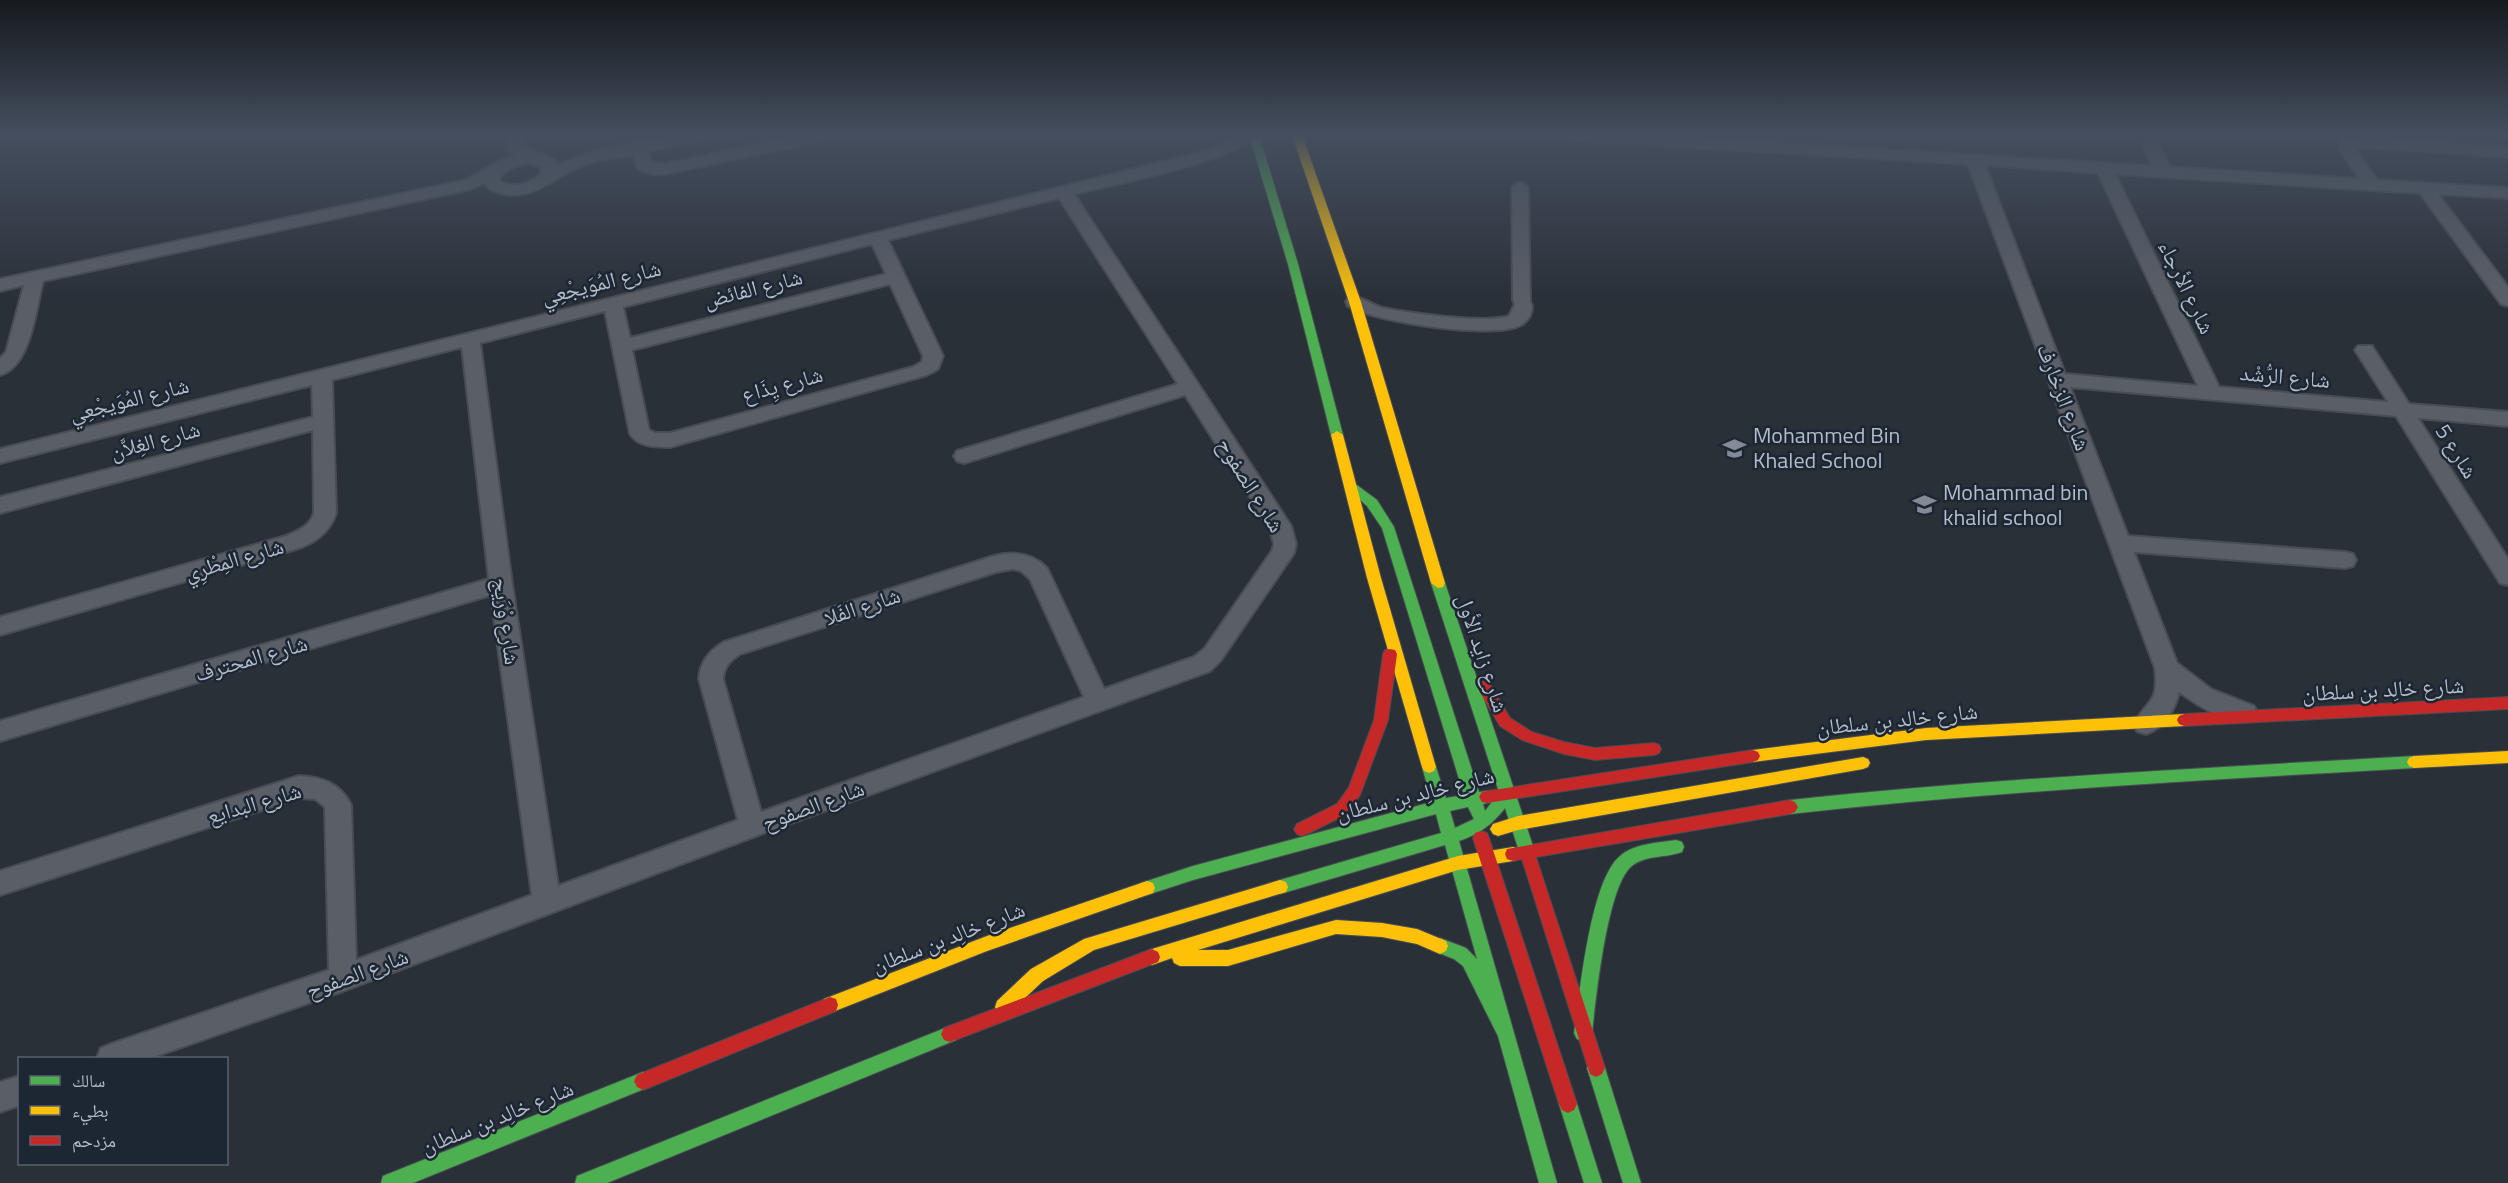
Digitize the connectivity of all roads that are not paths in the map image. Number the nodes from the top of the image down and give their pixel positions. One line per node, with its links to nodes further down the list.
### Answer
1 (442, 190): 13 (street)
2 (1071, 190): 10 (street, شارع المُوَيجْعِي)
3 (1272, 190): 34 (main road)
4 (1317, 190): 17 (main road, شارع زايد الأول)
5 (1520, 190): 19 (street)
6 (1986, 190): 26 (street, شارع الزخارف)
7 (2115, 190): 28 (street, شارع الأرجاء)
8 (2426, 190): 16 (street)
9 (2469, 190): 11 (street)
10 (1064, 192): 12 (street, شارع المُوَيجْعِي); 27 (street, شارع الصفوح)
11 (2508, 193)
12 (878, 238): 14 (street, شارع يِذَاع); 18 (street, شارع المُوَيجْعِي)
13 (35, 277): 15 (street); 24 (street)
14 (895, 277): 22 (street, شارع الفائض); 22 (street, شارع يِذَاع)
15 (0, 285)
16 (2508, 300)
17 (1355, 302): 19 (street); 21 (main road, شارع زايد الأول)
18 (613, 303): 20 (street, شارع المُوَيجْعِي); 22 (street, شارع يِذَاع)
19 (1401, 315): 21 (street)
20 (470, 338): 25 (street, شارع المُوَيجْعِي); 39 (street, شارع وْرَيج)
21 (1365, 338): 41 (main road, شارع زايد الأول)
22 (623, 346)
23 (2365, 350): 29 (street, شارع 5)
24 (0, 369)
25 (322, 376): 31 (street, شارع المِطْرِي); 32 (street, شارع المُوَيجْعِي)
26 (2058, 380): 28 (street, شارع الرُّشْد); 36 (street, شارع الزخارف)
27 (1189, 387): 33 (street); 44 (street, شارع الصفوح)
28 (2212, 394): 29 (street, شارع الرُّشْد)
29 (2403, 410): 30 (street, شارع الرُّشْد); 38 (street, شارع 5)
30 (2508, 419)
31 (322, 421): 35 (street, شارع الغِلاَّن); 40 (street, شارع المِطْرِي)
32 (0, 456)
33 (964, 456)
34 (1349, 484): 42 (main road); 57 (main road)
35 (0, 506)
36 (2119, 543): 37 (street); 43 (street, شارع الزخارف)
37 (2345, 560)
38 (2508, 577)
39 (501, 584): 48 (street, شارع المحترف); 71 (street, شارع وْرَيج)
40 (0, 626)
41 (1452, 630): 51 (main road); 56 (main road, شارع زايد الأول)
42 (1392, 640): 59 (main road); 69 (main road)
43 (2167, 669): 46 (street); 47 (street, شارع الزخارف)
44 (1098, 702): 62 (street, شارع الصفوح); 62 (street, شارع الفَلا)
45 (2508, 703): 46 (main road, شارع خالِد بن سلطان)
46 (2258, 716): 47 (main road, شارع خالِد بن سلطان)
47 (2145, 724): 49 (main road, شارع خالِد بن سلطان)
48 (0, 731)
49 (1926, 734): 52 (main road); 53 (main road, شارع خالِد بن سلطان)
50 (1720, 747): 53 (main road)
51 (1664, 748)
52 (1897, 752)
53 (1773, 753): 56 (main road, شارع خالِد بن سلطان)
54 (2508, 757): 58 (main road)
55 (1879, 759): 60 (main road)
56 (1507, 793): 57 (main road, شارع خالِد بن سلطان); 60 (main road, شارع زايد الأول); 63 (main road)
57 (1474, 800): 59 (main road, شارع خالِد بن سلطان); 63 (main road)
58 (1801, 805): 61 (main road); 66 (main road)
59 (1441, 806): 63 (main road); 64 (main road); 69 (main road, شارع خالِد بن سلطان)
60 (1518, 823): 63 (main road); 66 (main road, شارع زايد الأول)
61 (1766, 825)
62 (752, 826): 71 (street, شارع الصفوح)
63 (1483, 830): 64 (main road); 66 (main road); 67 (main road); 68 (main road)
64 (1450, 836): 68 (main road); 74 (main road)
65 (1691, 845): 75 (main road)
66 (1527, 852): 67 (main road); 75 (main road, شارع زايد الأول)
67 (1490, 858): 68 (main road); 83 (main road)
68 (1458, 863): 72 (main road); 76 (main road)
69 (1193, 873): 80 (main road, شارع خالِد بن سلطان)
70 (0, 883): 73 (street, شارع البدايع)
71 (547, 904): 73 (street, شارع الصفوح)
72 (1161, 954): 74 (main road); 76 (main road)
73 (343, 978): 77 (street, شارع الصفوح)
74 (996, 1015): 81 (main road)
75 (1583, 1033): 84 (main road, شارع زايد الأول)
76 (1506, 1034): 82 (main road)
77 (117, 1057)
78 (18, 1091): 79 (street)
79 (0, 1097)
80 (390, 1183)
81 (584, 1183)
82 (1548, 1183)
83 (1593, 1183)
84 (1632, 1183)

